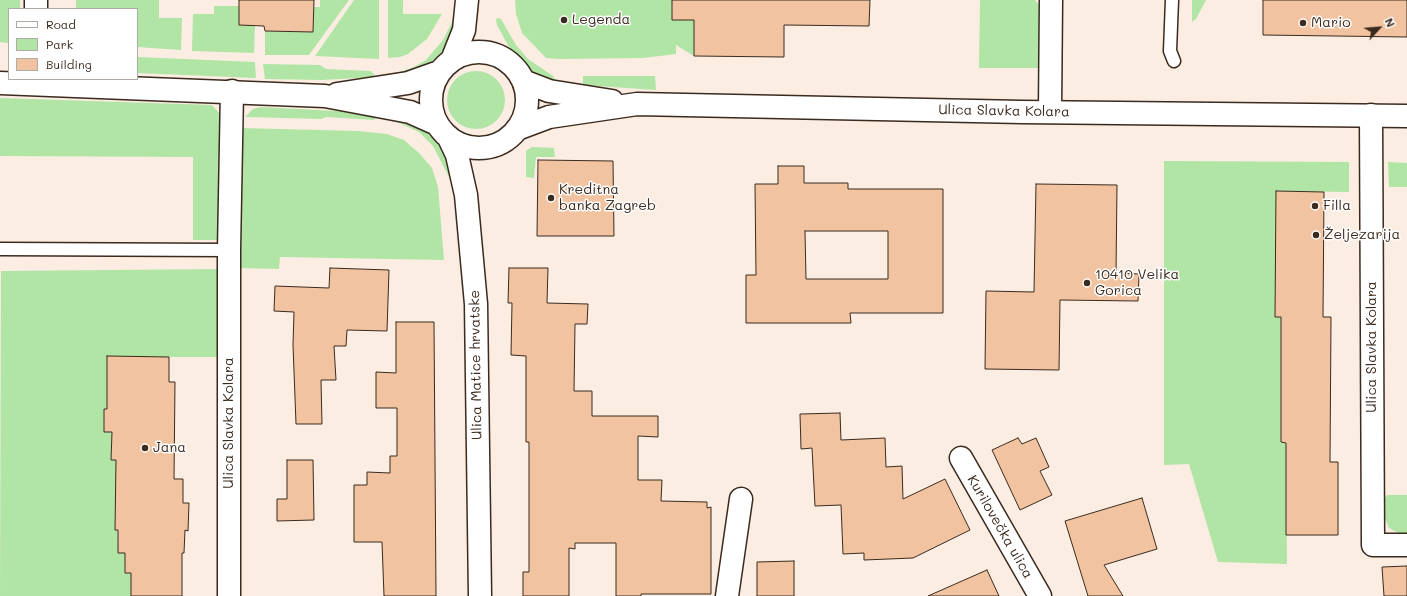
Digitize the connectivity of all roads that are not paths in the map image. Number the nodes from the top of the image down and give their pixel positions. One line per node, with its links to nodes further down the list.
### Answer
1 (467, 0): 5 (main road)
2 (1051, 0): 12 (main road)
3 (1172, 0): 4 (lane)
4 (1174, 61)
5 (446, 66): 6 (main road); 10 (main road); 16 (main road)
6 (523, 81): 11 (main road, Ulica Slavka Kolara); 15 (main road)
7 (36, 82): 8 (main road); 9 (main road)
8 (0, 83)
9 (232, 91): 10 (main road); 18 (main road, Ulica Slavka Kolara)
10 (325, 96): 16 (main road)
11 (637, 104): 12 (main road, Ulica Slavka Kolara); 15 (main road, Ulica Slavka Kolara)
12 (1050, 111): 13 (main road, Ulica Slavka Kolara)
13 (1371, 115): 14 (main road, Ulica Slavka Kolara); 21 (main road, Ulica Slavka Kolara)
14 (1407, 116)
15 (517, 129): 16 (main road)
16 (443, 131): 23 (main road, Ulica Matice hrvatske)
17 (0, 249): 18 (lane)
18 (230, 250): 22 (main road, Ulica Slavka Kolara)
19 (961, 458): 25 (main road, Kurilovečka ulica)
20 (741, 499): 24 (main road)
21 (1407, 545)
22 (230, 596)
23 (480, 596)
24 (727, 596)
25 (1040, 596)

